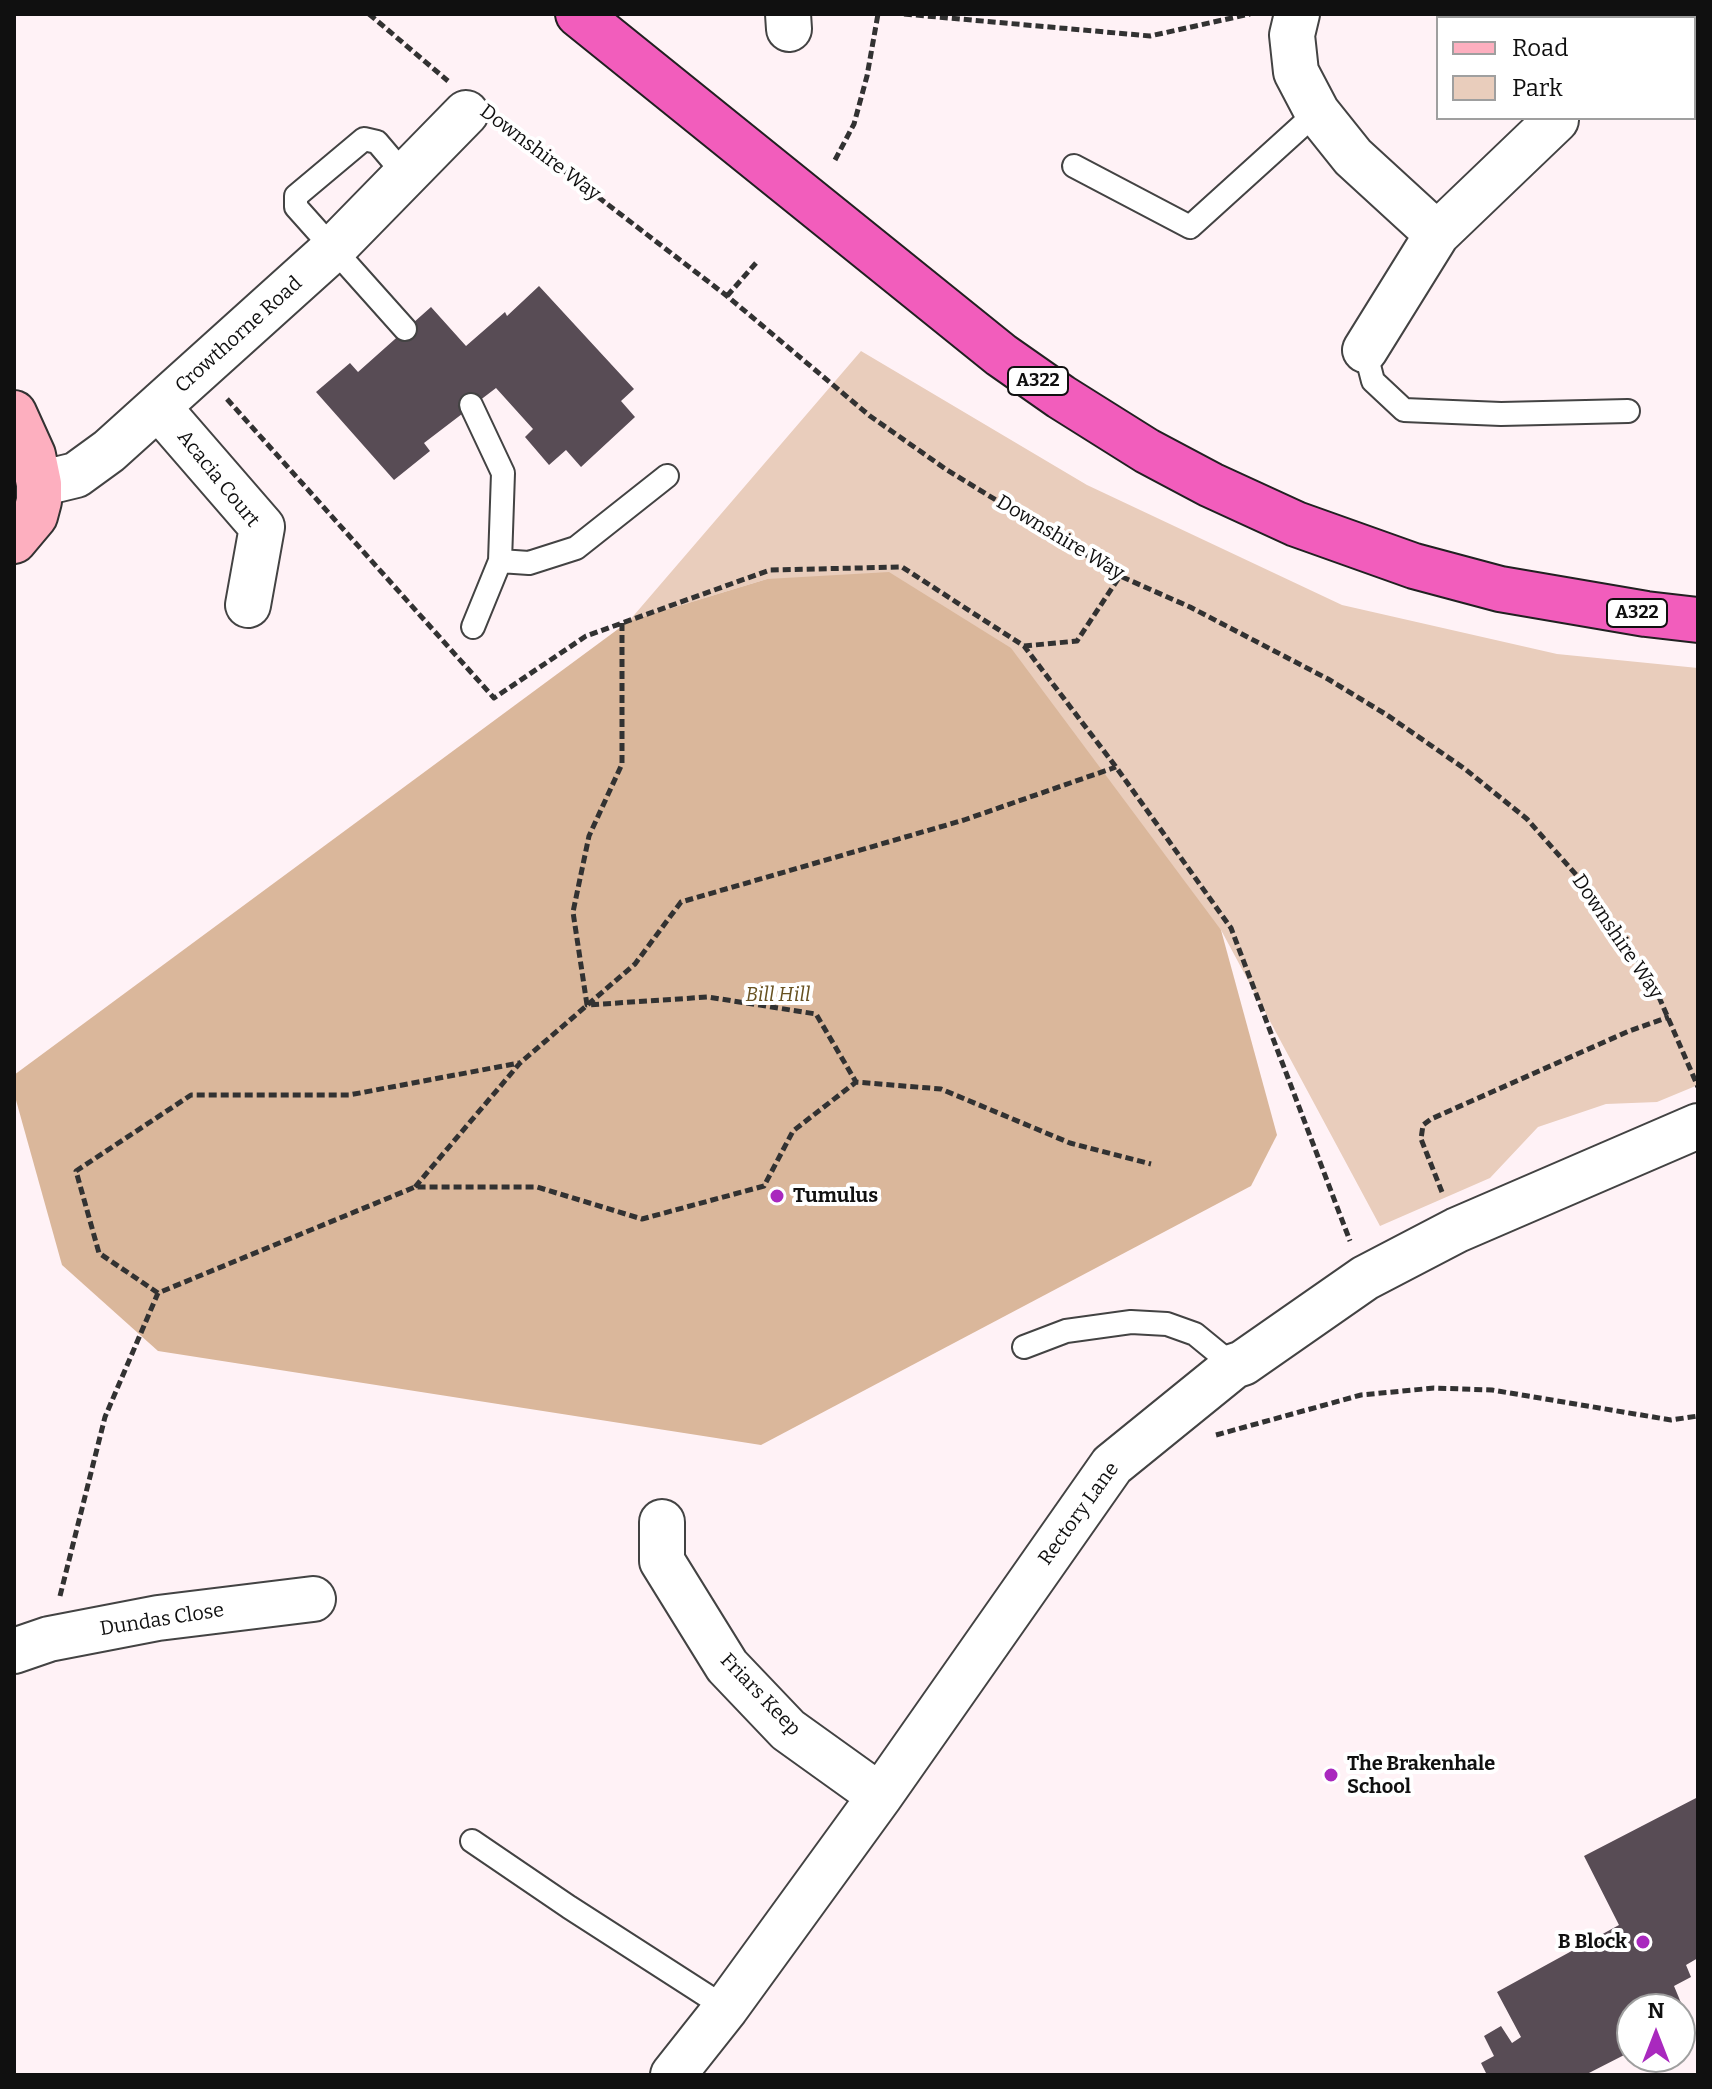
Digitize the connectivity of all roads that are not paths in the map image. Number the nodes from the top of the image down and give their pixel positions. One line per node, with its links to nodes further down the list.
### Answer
1 (578, 14): 21 (highway, A322)
2 (1297, 14): 4 (street)
3 (473, 106): 7 (street, Crowthorne Road)
4 (1317, 112): 6 (lane); 8 (street)
5 (1556, 120): 8 (street)
6 (1074, 166)
7 (405, 175): 9 (street, Crowthorne Road); 9 (lane)
8 (1437, 234): 11 (street)
9 (332, 250): 10 (lane); 13 (street, Crowthorne Road)
10 (405, 329)
11 (1365, 350): 14 (lane)
12 (471, 405): 19 (lane)
13 (158, 407): 17 (street, Crowthorne Road); 20 (street, Acacia Court)
14 (1628, 411)
15 (14, 413): 17 (street)
16 (667, 476): 19 (lane)
17 (39, 484): 18 (street)
18 (14, 541)
19 (500, 561): 22 (lane)
20 (248, 605)
21 (1698, 620)
22 (473, 627)
23 (1698, 1126): 25 (street, Rectory Lane)
24 (1024, 1347): 25 (lane)
25 (1234, 1366): 29 (street, Rectory Lane)
26 (662, 1522): 29 (street, Friars Keep)
27 (313, 1599): 28 (street, Dundas Close)
28 (31, 1645)
29 (880, 1796): 31 (street, Rectory Lane)
30 (472, 1841): 31 (lane)
31 (726, 2008): 32 (street, Rectory Lane)
32 (678, 2074)

